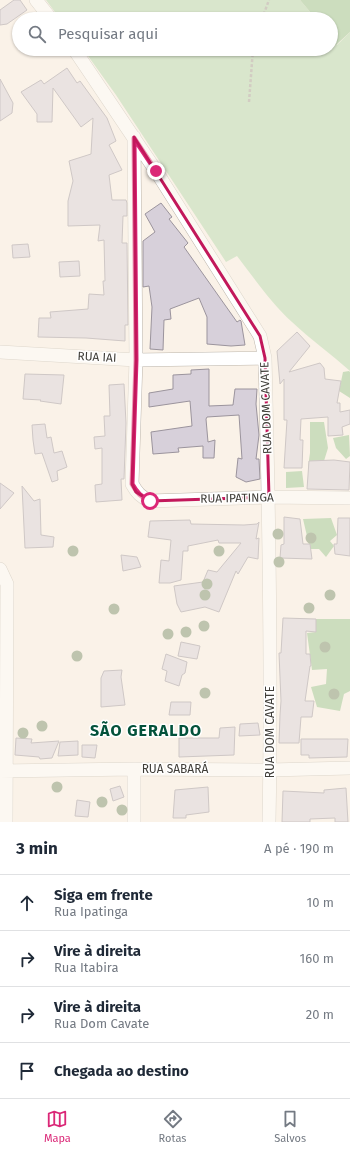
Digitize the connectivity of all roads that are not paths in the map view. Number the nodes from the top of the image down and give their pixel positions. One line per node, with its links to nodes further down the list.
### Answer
1 (36, 0): 2 (street)
2 (45, 12)
3 (79, 56): 4 (street, RUA DOM CAVATE)
4 (134, 138): 6 (street, RUA DOM CAVATE); 7 (street)
5 (0, 352): 7 (street, RUA IAI)
6 (265, 358): 7 (street, RUA IAI); 8 (street, RUA DOM CAVATE)
7 (136, 360): 8 (street, RUA IPATINGA)
8 (268, 497): 9 (street, RUA IPATINGA); 13 (street, RUA DOM CAVATE)
9 (350, 498)
10 (0, 568): 14 (street)
11 (350, 768): 13 (street, RUA SABARÁ)
12 (134, 769): 13 (street, RUA SABARÁ); 14 (street, RUA SABARÁ); 16 (street)
13 (270, 770): 17 (street, RUA DOM CAVATE)
14 (4, 771): 15 (street)
15 (6, 822)
16 (134, 822)
17 (269, 822)

